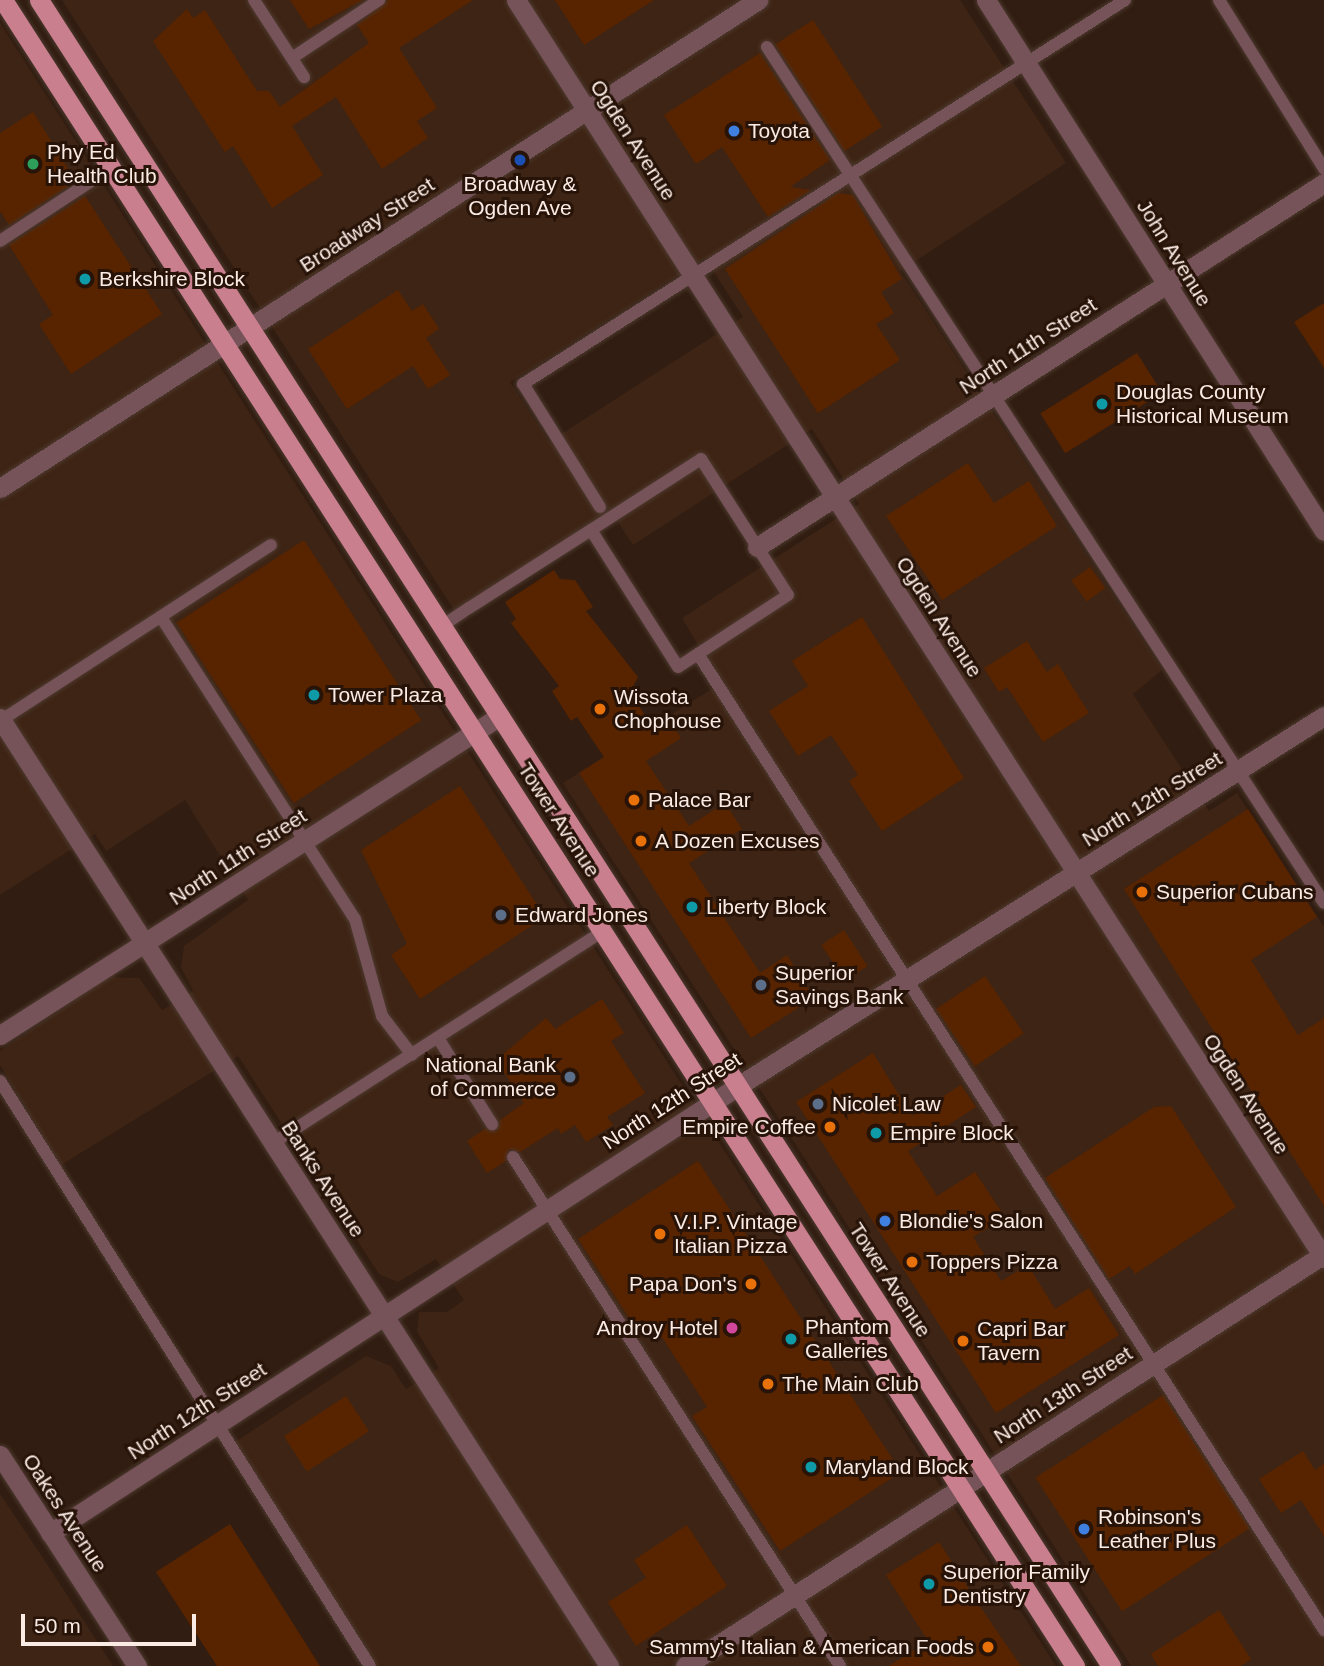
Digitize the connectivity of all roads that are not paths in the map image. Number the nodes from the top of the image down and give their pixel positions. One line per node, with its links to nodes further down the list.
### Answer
1 (3, 0): 15 (main road, Tower Avenue)
2 (39, 0): 22 (main road, Tower Avenue)
3 (254, 0): 11 (lane)
4 (379, 0): 11 (lane)
5 (516, 0): 14 (street, Ogden Avenue)
6 (758, 0): 14 (street, Broadway Street)
7 (986, 0): 12 (street, John Avenue)
8 (1125, 0): 12 (lane)
9 (1219, 0): 16 (lane)
10 (767, 47): 17 (lane)
11 (292, 58): 13 (lane)
12 (1027, 64): 17 (lane); 21 (street, John Avenue)
13 (304, 77)
14 (587, 110): 20 (street, Ogden Avenue); 22 (street, Broadway Street)
15 (111, 168): 19 (lane); 23 (main road, Tower Avenue)
16 (1324, 169)
17 (852, 175): 20 (lane); 24 (lane)
18 (1324, 183): 21 (street, North 11th Street)
19 (0, 241)
20 (694, 276): 26 (street, Ogden Avenue); 27 (lane)
21 (1166, 284): 24 (street, North 11th Street); 29 (street, John Avenue)
22 (251, 326): 23 (street, Broadway Street); 33 (main road, Tower Avenue)
23 (225, 343): 25 (street, Broadway Street); 38 (main road, Tower Avenue)
24 (994, 396): 26 (street, North 11th Street); 39 (lane)
25 (0, 488)
26 (835, 497): 31 (street, North 11th Street); 41 (street, Ogden Avenue)
27 (600, 507)
28 (591, 530): 31 (lane); 33 (lane); 34 (lane)
29 (1324, 531)
30 (271, 545): 32 (lane)
31 (757, 547): 34 (lane)
32 (161, 617): 37 (lane); 40 (lane)
33 (442, 626): 35 (main road, Tower Avenue)
34 (698, 654): 45 (lane)
35 (500, 716): 38 (street, North 11th Street); 50 (main road, Tower Avenue)
36 (1324, 716): 39 (street, North 12th Street)
37 (1, 720): 44 (street, Banks Avenue)
38 (475, 733): 40 (street, North 11th Street); 43 (main road, Tower Avenue)
39 (1239, 770): 41 (street, North 12th Street); 42 (lane)
40 (306, 840): 44 (street, North 11th Street); 48 (lane)
41 (1077, 873): 45 (street, North 12th Street); 56 (street, Ogden Avenue)
42 (1324, 903)
43 (603, 931): 47 (lane); 51 (main road, Tower Avenue)
44 (145, 944): 46 (street, North 11th Street); 53 (street, Banks Avenue)
45 (905, 981): 50 (street, North 12th Street); 58 (lane)
46 (0, 1035)
47 (438, 1038): 48 (lane); 52 (lane)
48 (412, 1055): 53 (lane)
49 (0, 1081): 59 (lane)
50 (738, 1086): 51 (street, North 12th Street); 61 (main road, Tower Avenue)
51 (713, 1102): 55 (street, North 12th Street); 62 (main road, Tower Avenue)
52 (492, 1124)
53 (273, 1143): 57 (street, Banks Avenue)
54 (513, 1157): 55 (lane)
55 (546, 1210): 57 (street, North 12th Street); 64 (lane)
56 (1323, 1256): 58 (street, North 13th Street)
57 (385, 1317): 59 (street, North 12th Street); 68 (street, Banks Avenue)
58 (1153, 1364): 61 (street, North 13th Street); 65 (lane)
59 (218, 1424): 63 (street, North 12th Street); 67 (lane)
60 (0, 1455): 63 (street, Oakes Avenue)
61 (987, 1471): 62 (street, North 13th Street); 72 (main road, Tower Avenue)
62 (961, 1488): 64 (street, North 13th Street); 71 (main road, Tower Avenue)
63 (50, 1533): 66 (street, Oakes Avenue)
64 (795, 1595): 69 (street, North 13th Street); 70 (lane)
65 (1324, 1630)
66 (137, 1666)
67 (370, 1666)
68 (608, 1666)
69 (685, 1666)
70 (840, 1666)
71 (1075, 1666)
72 (1111, 1666)

